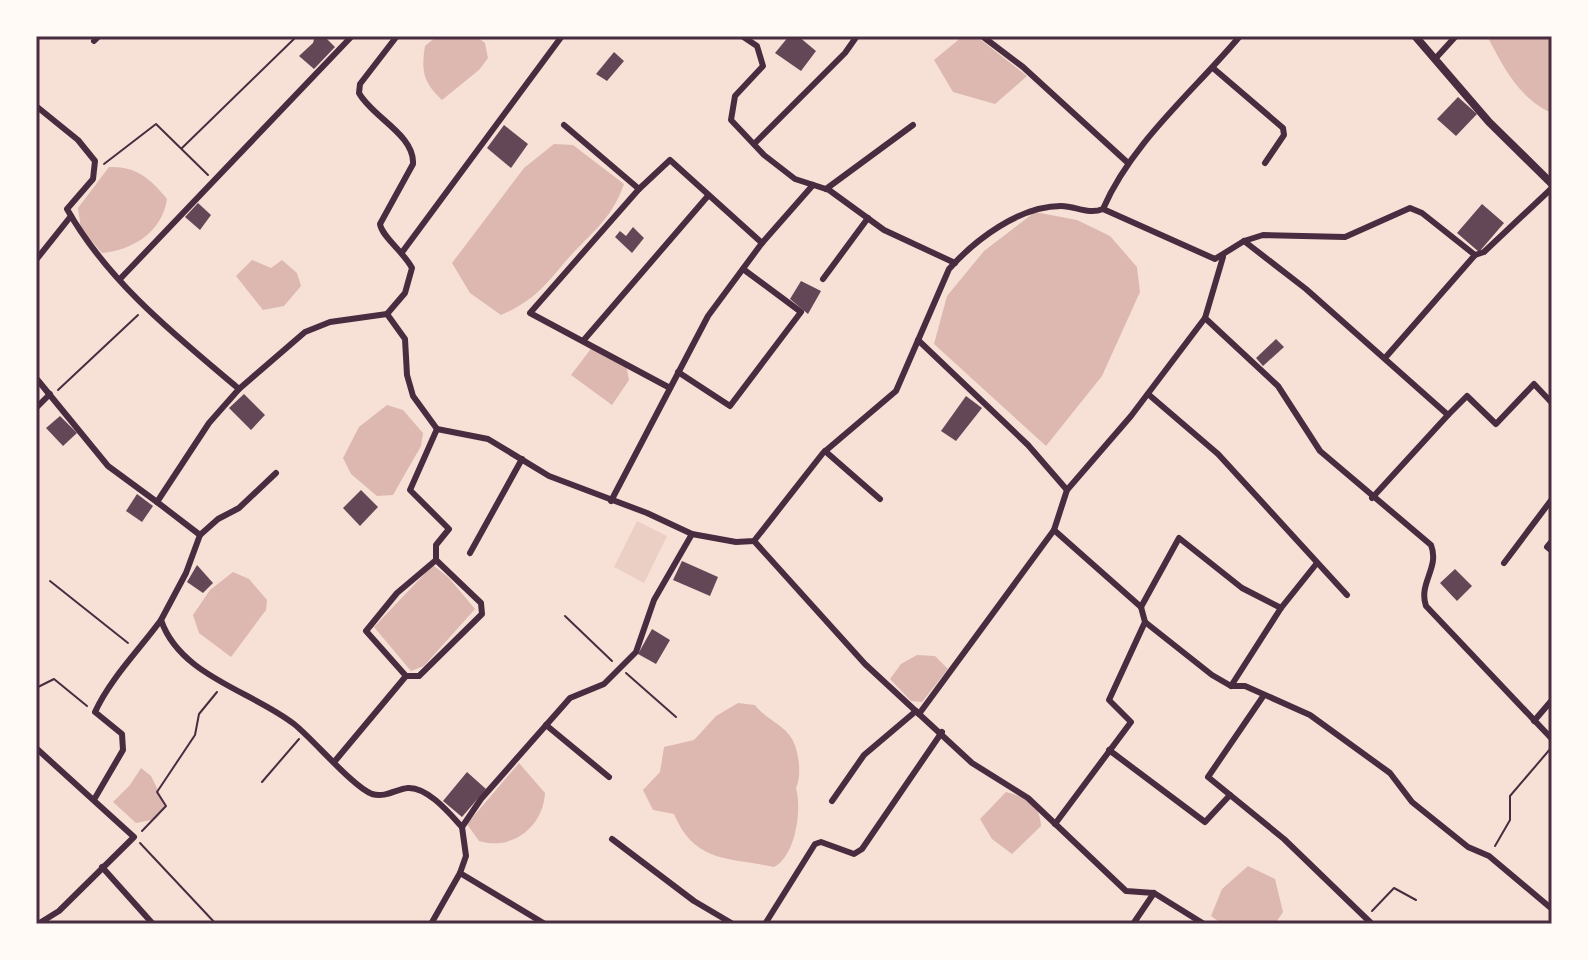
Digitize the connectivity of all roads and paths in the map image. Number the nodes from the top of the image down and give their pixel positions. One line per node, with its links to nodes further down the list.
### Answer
1 (297, 36): 17 (path)
2 (352, 36): 21 (street)
3 (397, 36): 32 (street)
4 (562, 36): 32 (street)
5 (742, 36): 16 (street)
6 (857, 36): 16 (street)
7 (982, 36): 18 (street)
8 (1240, 36): 12 (street)
9 (1415, 36): 11 (main road)
10 (1456, 36): 11 (street)
11 (1435, 59): 23 (main road)
12 (1213, 68): 18 (street); 19 (street)
13 (36, 106): 20 (street)
14 (564, 125): 24 (street)
15 (913, 125): 25 (street)
16 (754, 144): 22 (street)
17 (182, 148): 20 (path); 21 (path)
18 (1128, 163): 27 (street)
19 (1265, 163)
20 (97, 169): 28 (street)
21 (213, 181): 38 (street)
22 (813, 185): 25 (street); 31 (street)
23 (1552, 186): 33 (street)
24 (639, 189): 26 (street); 44 (street)
25 (826, 189): 29 (street)
26 (707, 197): 31 (street); 44 (street)
27 (1103, 209): 34 (street); 36 (street)
28 (71, 216): 35 (street); 38 (street)
29 (868, 218): 36 (street); 39 (street)
30 (1244, 241): 33 (street); 34 (street); 45 (street)
31 (762, 243): 37 (street)
32 (403, 251): 41 (street)
33 (1475, 255): 45 (street)
34 (1223, 257): 42 (street)
35 (36, 260)
36 (955, 263): 43 (street)
37 (743, 269): 46 (street); 46 (street)
38 (120, 279): 40 (street)
39 (823, 279)
40 (145, 309): 49 (street); 51 (path)
41 (387, 314): 49 (street); 55 (street)
42 (1205, 318): 50 (street); 60 (street)
43 (918, 340): 56 (street); 59 (street)
44 (583, 341): 48 (street)
45 (1385, 358): 54 (street)
46 (678, 372): 48 (street)
47 (36, 378): 51 (street)
48 (670, 388): 63 (street)
49 (239, 389): 64 (street)
50 (1148, 394): 59 (street); 73 (street)
51 (51, 396): 53 (street); 64 (street)
52 (1552, 403): 54 (street)
53 (36, 408)
54 (1448, 415): 60 (street)
55 (437, 429): 57 (street); 72 (street)
56 (825, 451): 61 (street); 68 (street)
57 (522, 459): 63 (street); 71 (street)
58 (276, 473): 67 (street)
59 (1067, 490): 65 (street)
60 (1372, 498): 90 (street)
61 (880, 499)
62 (1552, 499): 74 (street)
63 (611, 501): 66 (street)
64 (157, 502): 67 (street)
65 (1054, 530): 77 (street); 89 (street)
66 (692, 534): 68 (street); 91 (street)
67 (200, 535): 79 (street)
68 (754, 541): 89 (street)
69 (1552, 541): 70 (street)
70 (1552, 551)
71 (470, 553)
72 (436, 560): 82 (street); 82 (street)
73 (1317, 563): 76 (street); 78 (street)
74 (1504, 563)
75 (50, 581): 81 (path)
76 (1347, 595)
77 (1141, 607): 78 (street); 80 (street)
78 (1281, 608): 84 (street)
79 (161, 620): 81 (street); 83 (street)
80 (1145, 622): 84 (street); 97 (street)
81 (139, 651): 88 (street)
82 (406, 676): 98 (street)
83 (223, 684): 93 (street); 106 (path)
84 (1231, 686): 86 (street)
85 (36, 688): 88 (path)
86 (1264, 695): 101 (street); 108 (street)
87 (1552, 700): 90 (street)
88 (95, 712): 102 (street)
89 (917, 712): 92 (street); 103 (street)
90 (1534, 721): 94 (street)
91 (546, 725): 99 (street); 105 (street)
92 (942, 732): 104 (street); 121 (street)
93 (305, 733): 98 (street); 100 (path)
94 (1552, 739)
95 (1552, 747): 108 (path)
96 (36, 748): 102 (street)
97 (1109, 750): 101 (street); 104 (street)
98 (335, 761): 105 (street)
99 (609, 777)
100 (262, 782)
101 (1230, 795): 114 (street)
102 (95, 798): 106 (street)
103 (832, 801)
104 (1055, 824): 111 (street)
105 (462, 827): 110 (street)
106 (134, 837): 109 (street); 117 (path)
107 (612, 839): 120 (street)
108 (1489, 856): 113 (street)
109 (102, 867): 115 (street); 116 (street)
110 (460, 873): 118 (street); 119 (street)
111 (1154, 893): 122 (street); 123 (street)
112 (1416, 900): 114 (path)
113 (1552, 909)
114 (1369, 921)
115 (38, 924)
116 (153, 924)
117 (216, 924)
118 (431, 924)
119 (545, 924)
120 (733, 924)
121 (765, 924)
122 (1133, 924)
123 (1204, 924)

